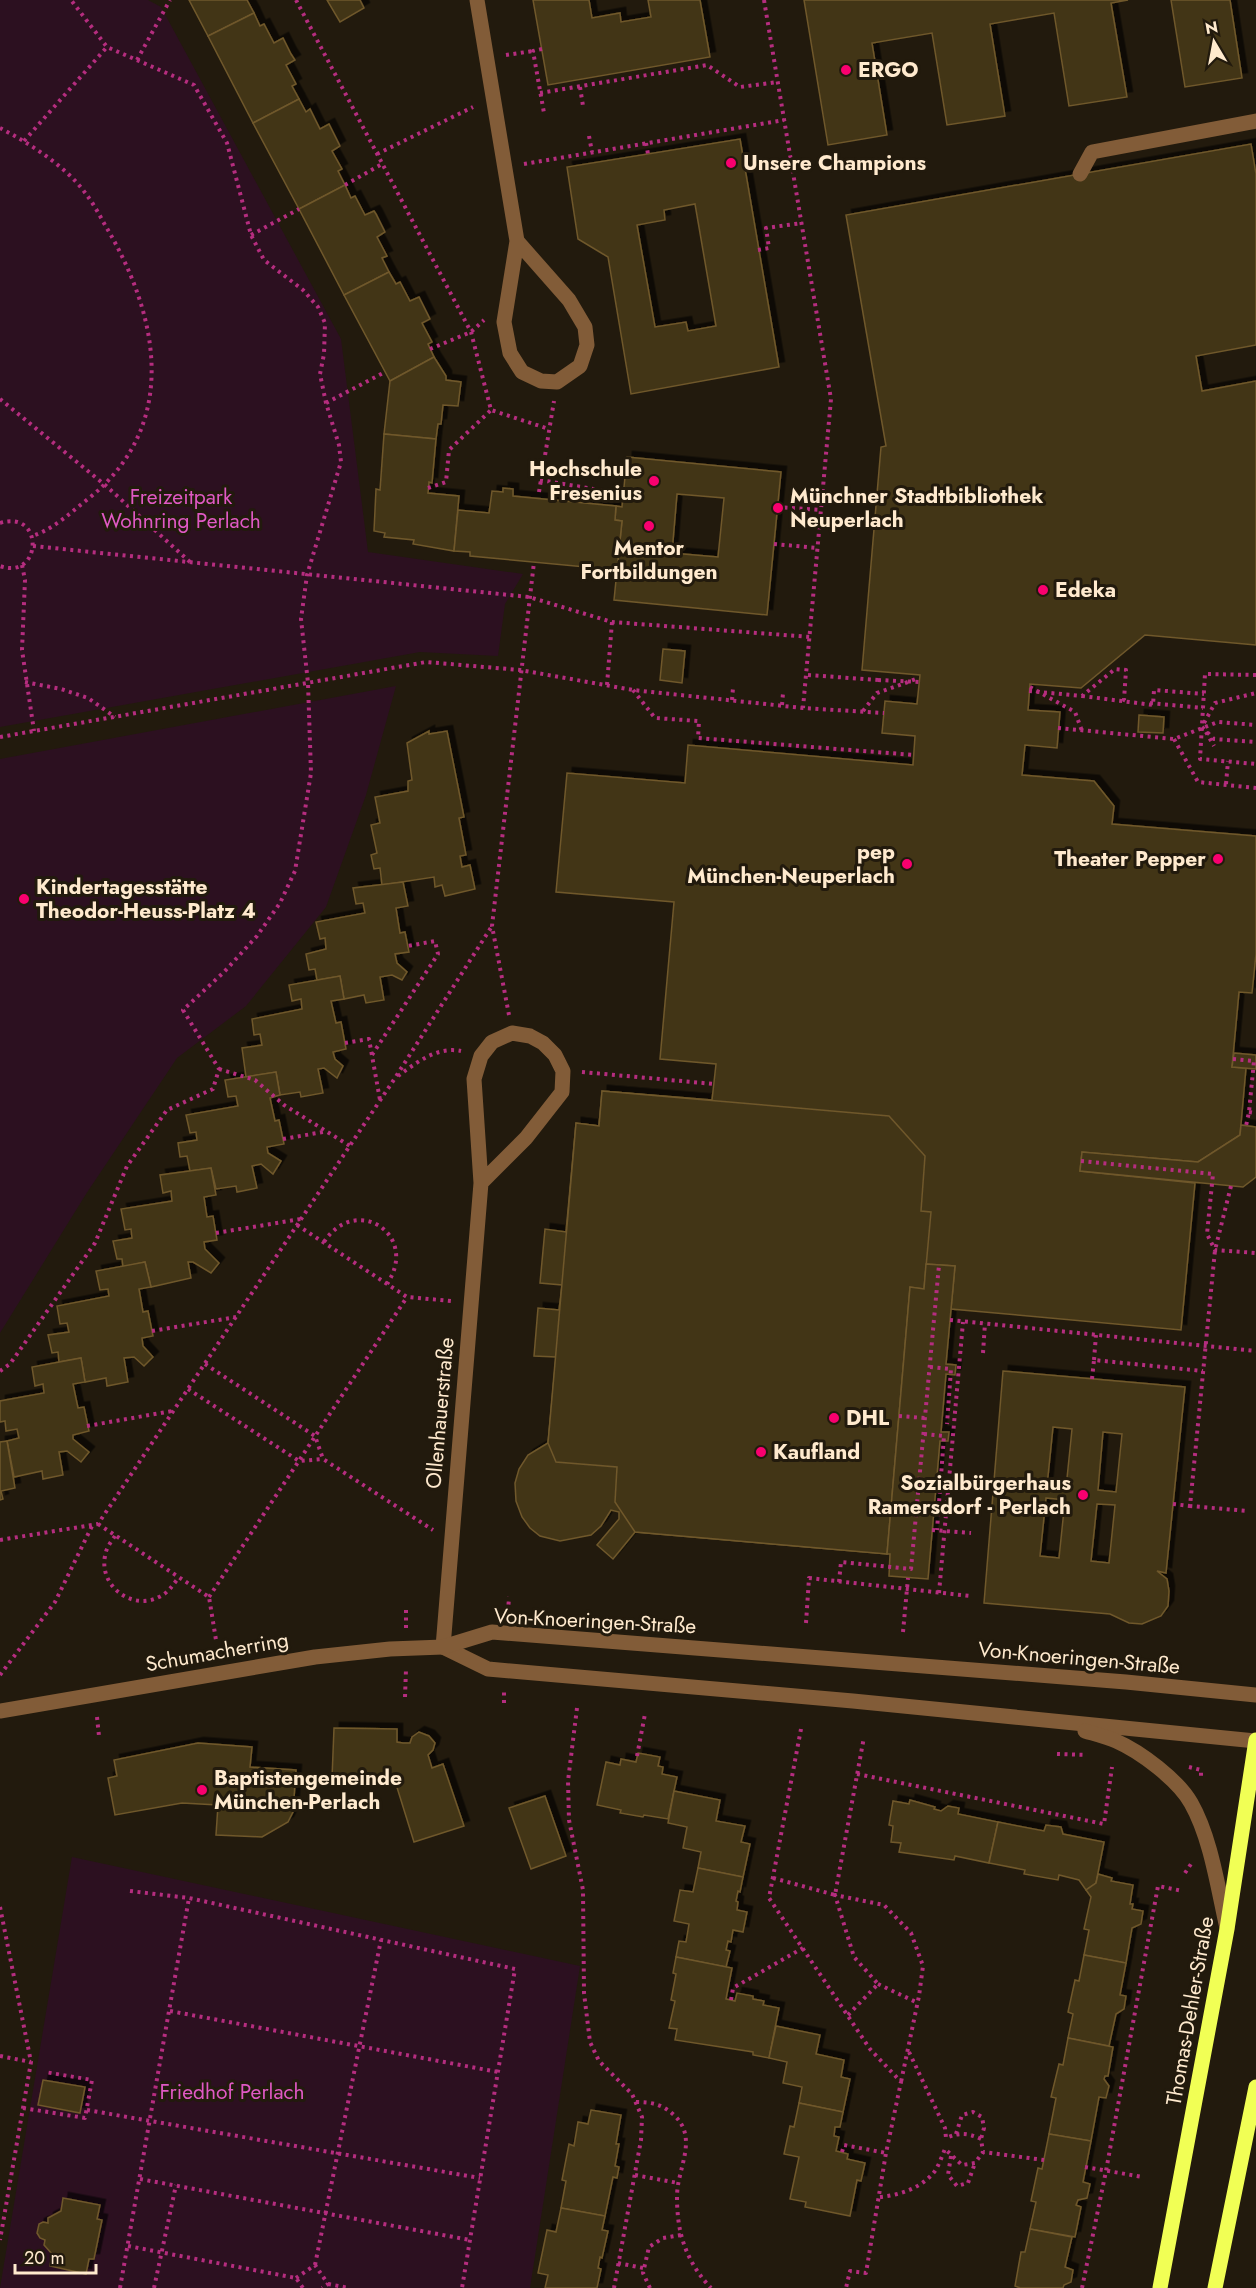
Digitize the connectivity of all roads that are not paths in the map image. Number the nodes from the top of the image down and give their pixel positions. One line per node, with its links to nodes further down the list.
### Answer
1 (477, 0): 4 (street)
2 (1256, 121): 3 (street)
3 (1080, 174)
4 (517, 241): 4 (street)
5 (481, 1182): 5 (street, Ollenhauerstraße); 6 (street, Ollenhauerstraße)
6 (443, 1647): 7 (street, Von-Knoeringen-Straße); 8 (street, Schumacherring); 9 (street)
7 (1256, 1695)
8 (0, 1712)
9 (1057, 1722): 10 (street); 11 (street)
10 (1256, 1741): 11 (main road, Thomas-Dehler-Straße)
11 (1227, 1929): 13 (main road, Thomas-Dehler-Straße)
12 (1256, 2087): 14 (main road)
13 (1160, 2288)
14 (1215, 2288)

